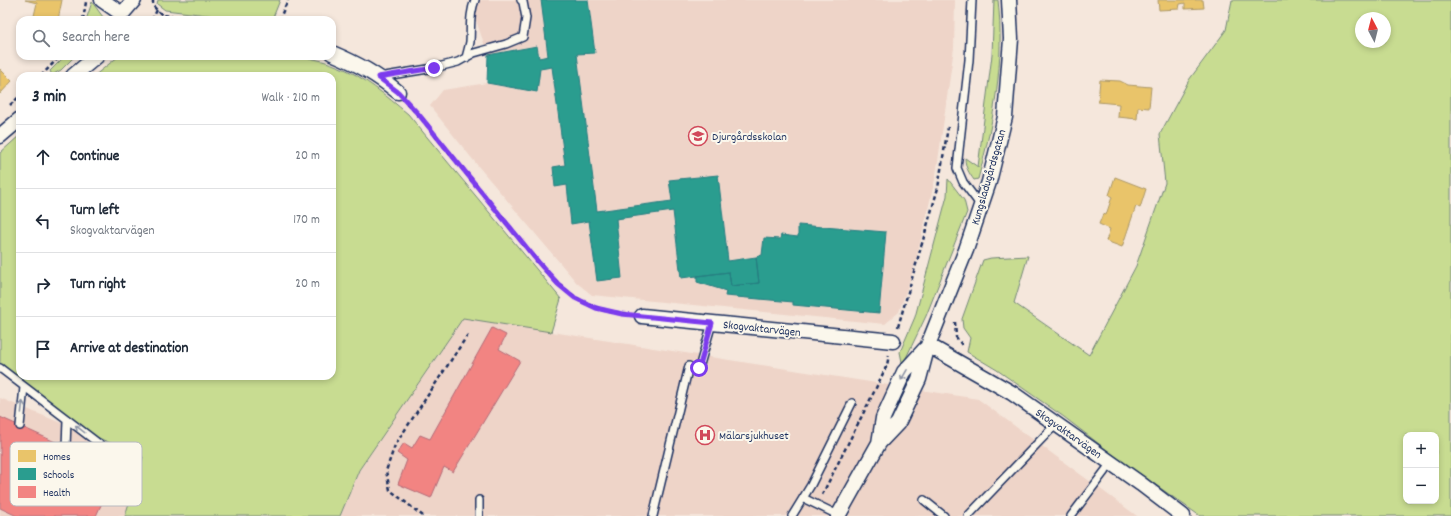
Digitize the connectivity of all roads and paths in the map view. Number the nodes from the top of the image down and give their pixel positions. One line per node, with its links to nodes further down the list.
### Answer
1 (87, 0): 12 (path)
2 (102, 0): 13 (street)
3 (119, 0): 14 (street)
4 (134, 0): 15 (street)
5 (153, 0): 11 (path)
6 (288, 0): 18 (path)
7 (475, 0): 20 (lane)
8 (521, 0): 20 (lane)
9 (972, 0): 30 (lane)
10 (1009, 0): 30 (street, Kungsladugårdsgatan)
11 (157, 10): 16 (path); 17 (path)
12 (84, 16)
13 (121, 16)
14 (122, 16)
15 (123, 16)
16 (154, 16)
17 (169, 16)
18 (281, 16)
19 (336, 55): 25 (street)
20 (466, 58): 25 (lane)
21 (56, 60): 23 (path)
22 (92, 60): 24 (street)
23 (45, 72)
24 (78, 72)
25 (378, 77): 26 (street)
26 (398, 92): 31 (path)
27 (16, 122): 29 (street)
28 (948, 126): 34 (path)
29 (0, 136)
30 (981, 206): 35 (street, Kungsladugårdsgatan)
31 (642, 316): 32 (street, Skogvaktarvägen)
32 (712, 323): 34 (street, Skogvaktarvägen); 39 (lane)
33 (469, 333): 52 (path)
34 (893, 341)
35 (928, 345): 43 (street, Skogvaktarvägen); 56 (street, Kungsladugårdsgatan)
36 (887, 365): 51 (path)
37 (690, 366): 54 (lane)
38 (0, 368): 40 (lane)
39 (699, 368)
40 (24, 387): 42 (lane); 44 (lane, one-way to 40)
41 (852, 403): 48 (lane)
42 (67, 420): 45 (lane); 46 (lane, one-way to 42)
43 (1056, 424): 47 (street, Skogvaktarvägen); 58 (lane)
44 (20, 426)
45 (66, 442)
46 (96, 442)
47 (1110, 463): 59 (lane); 60 (street, Skogvaktarvägen)
48 (803, 498): 51 (lane); 55 (lane)
49 (479, 500): 53 (lane)
50 (924, 500): 57 (lane)
51 (817, 505): 56 (lane)
52 (423, 516)
53 (479, 516)
54 (653, 516)
55 (792, 516)
56 (838, 516)
57 (944, 516)
58 (968, 516)
59 (1071, 516)
60 (1183, 516)

